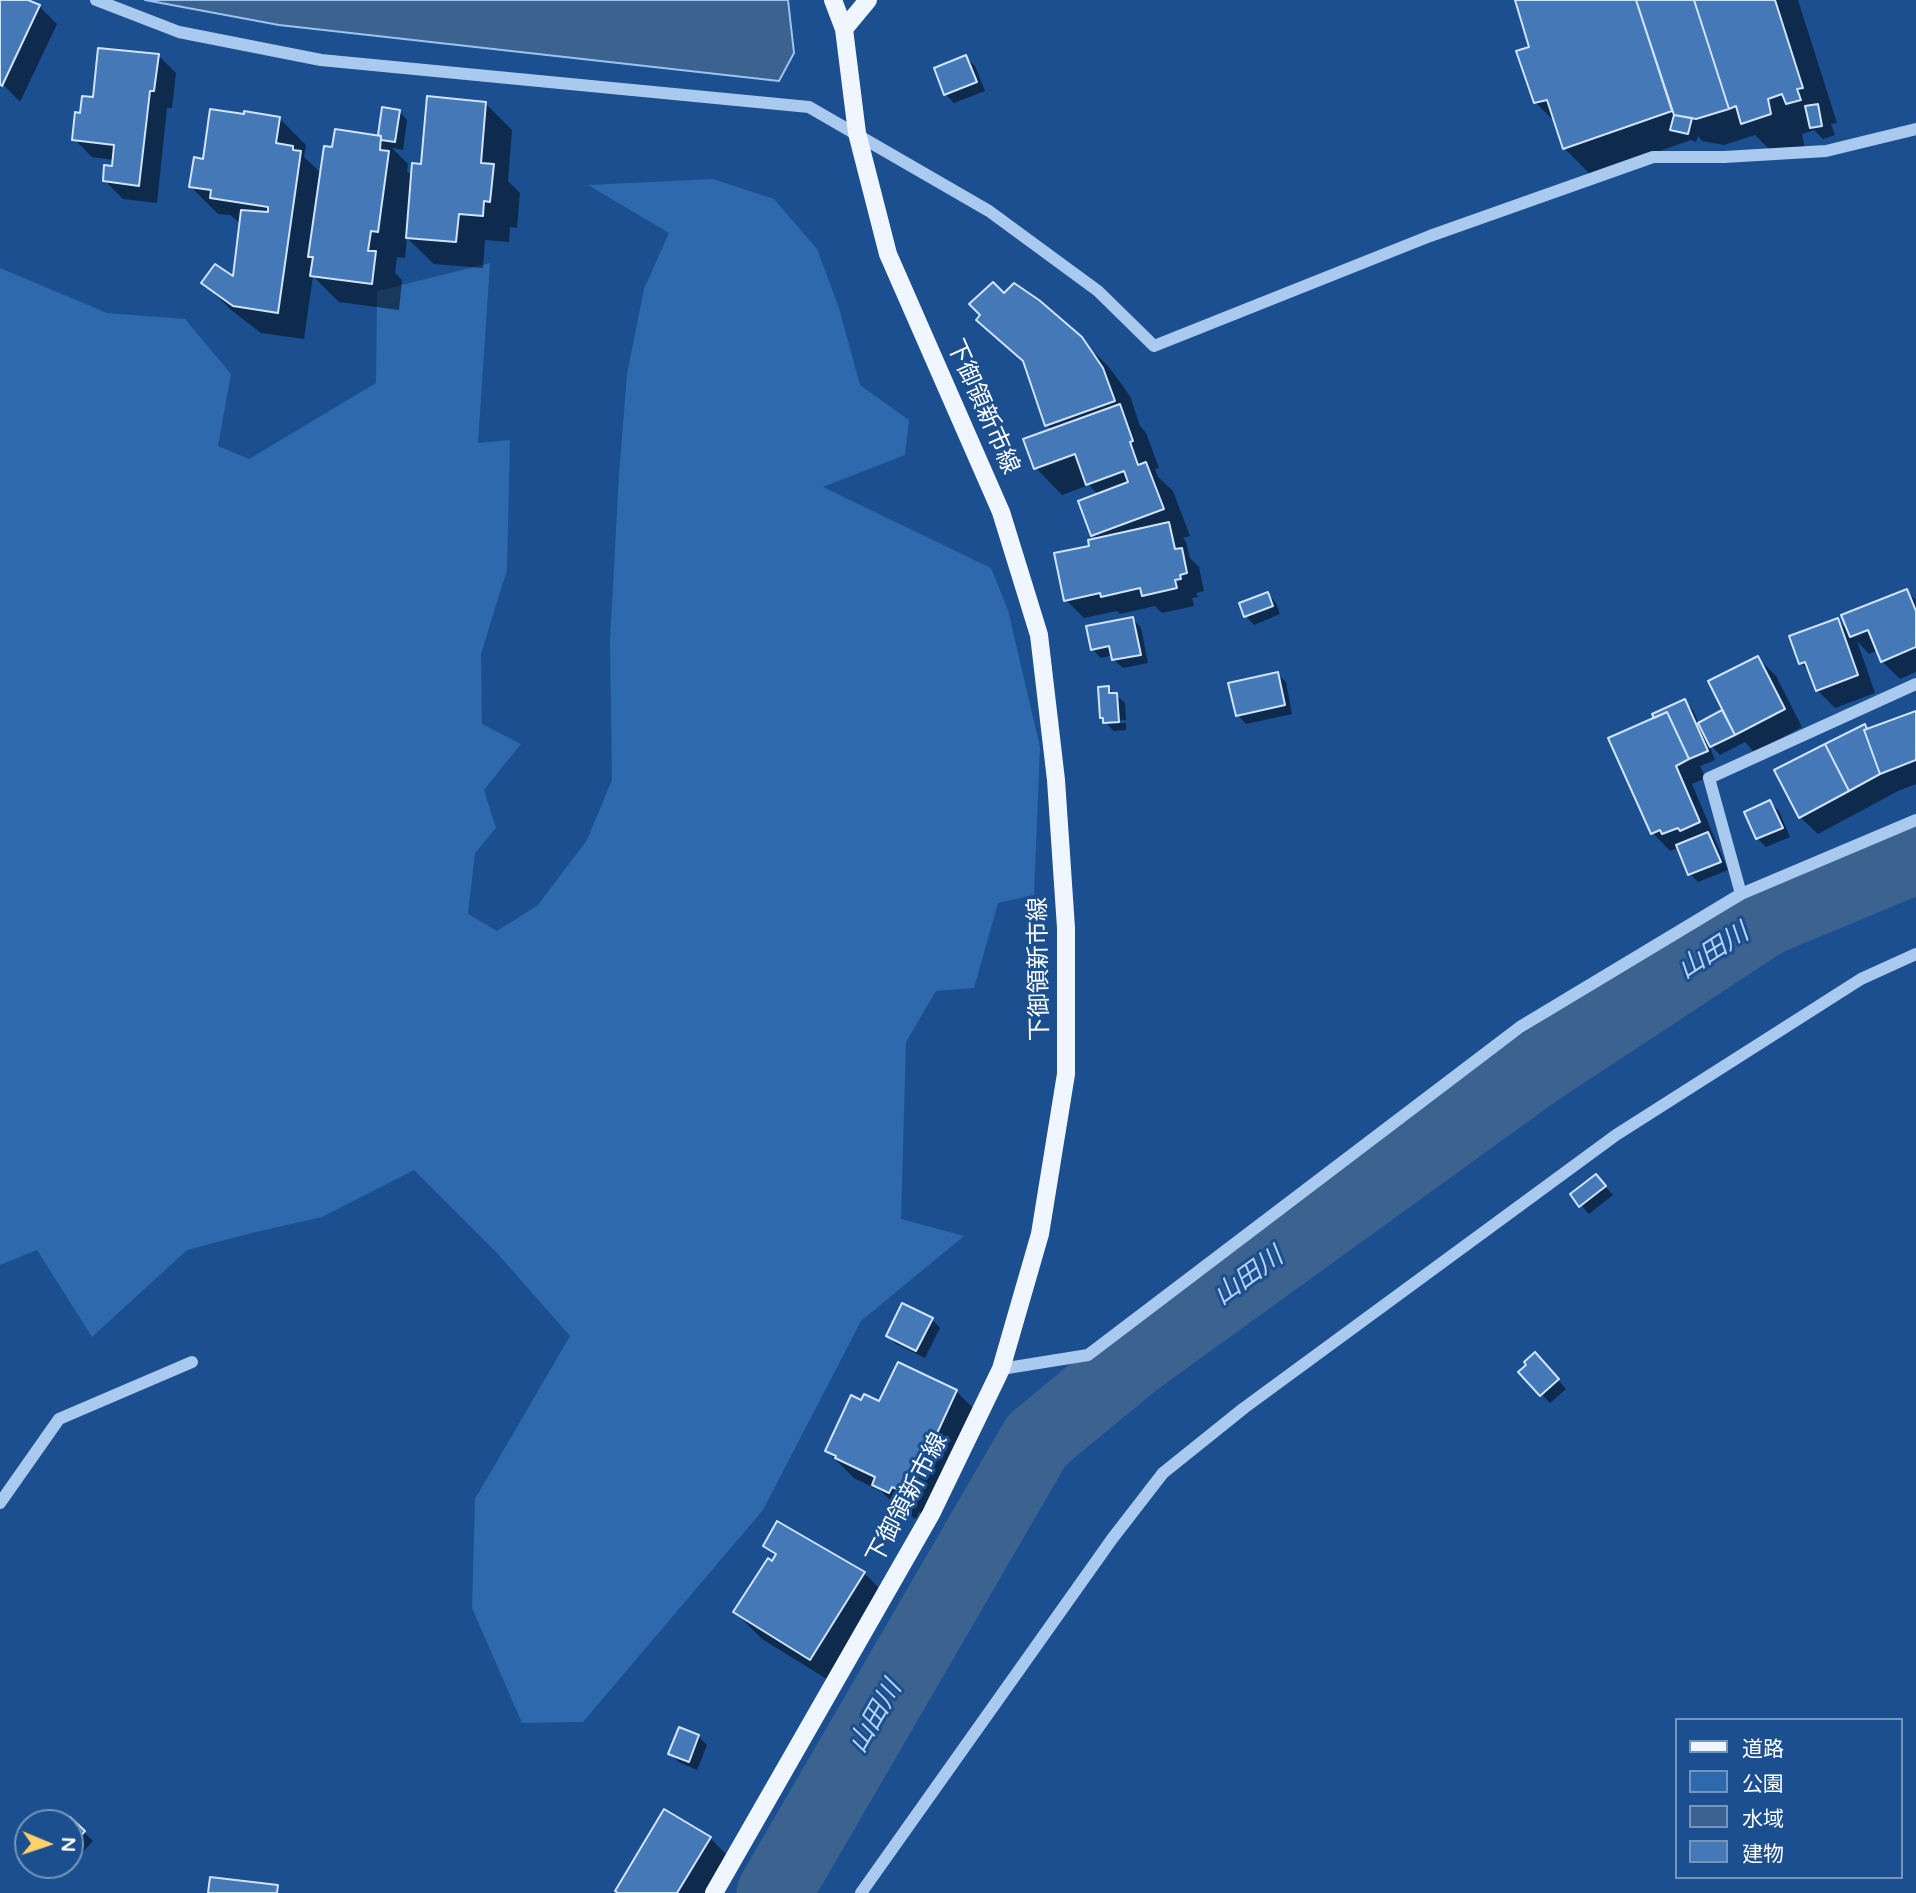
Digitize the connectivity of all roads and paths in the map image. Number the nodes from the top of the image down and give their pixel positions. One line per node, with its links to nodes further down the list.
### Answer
1 (96, 0): 6 (street)
2 (833, 0): 4 (main road, 下御領新市線)
3 (868, 0): 4 (main road)
4 (844, 29): 6 (main road, 下御領新市線)
5 (1916, 129): 6 (street)
6 (857, 134): 12 (main road, 下御領新市線)
7 (1916, 684): 9 (street)
8 (1916, 820): 9 (street)
9 (1741, 894): 12 (street)
10 (1916, 954): 15 (street)
11 (192, 1362): 13 (street)
12 (1001, 1370): 14 (main road, 下御領新市線)
13 (0, 1503)
14 (714, 1893)
15 (861, 1893)

